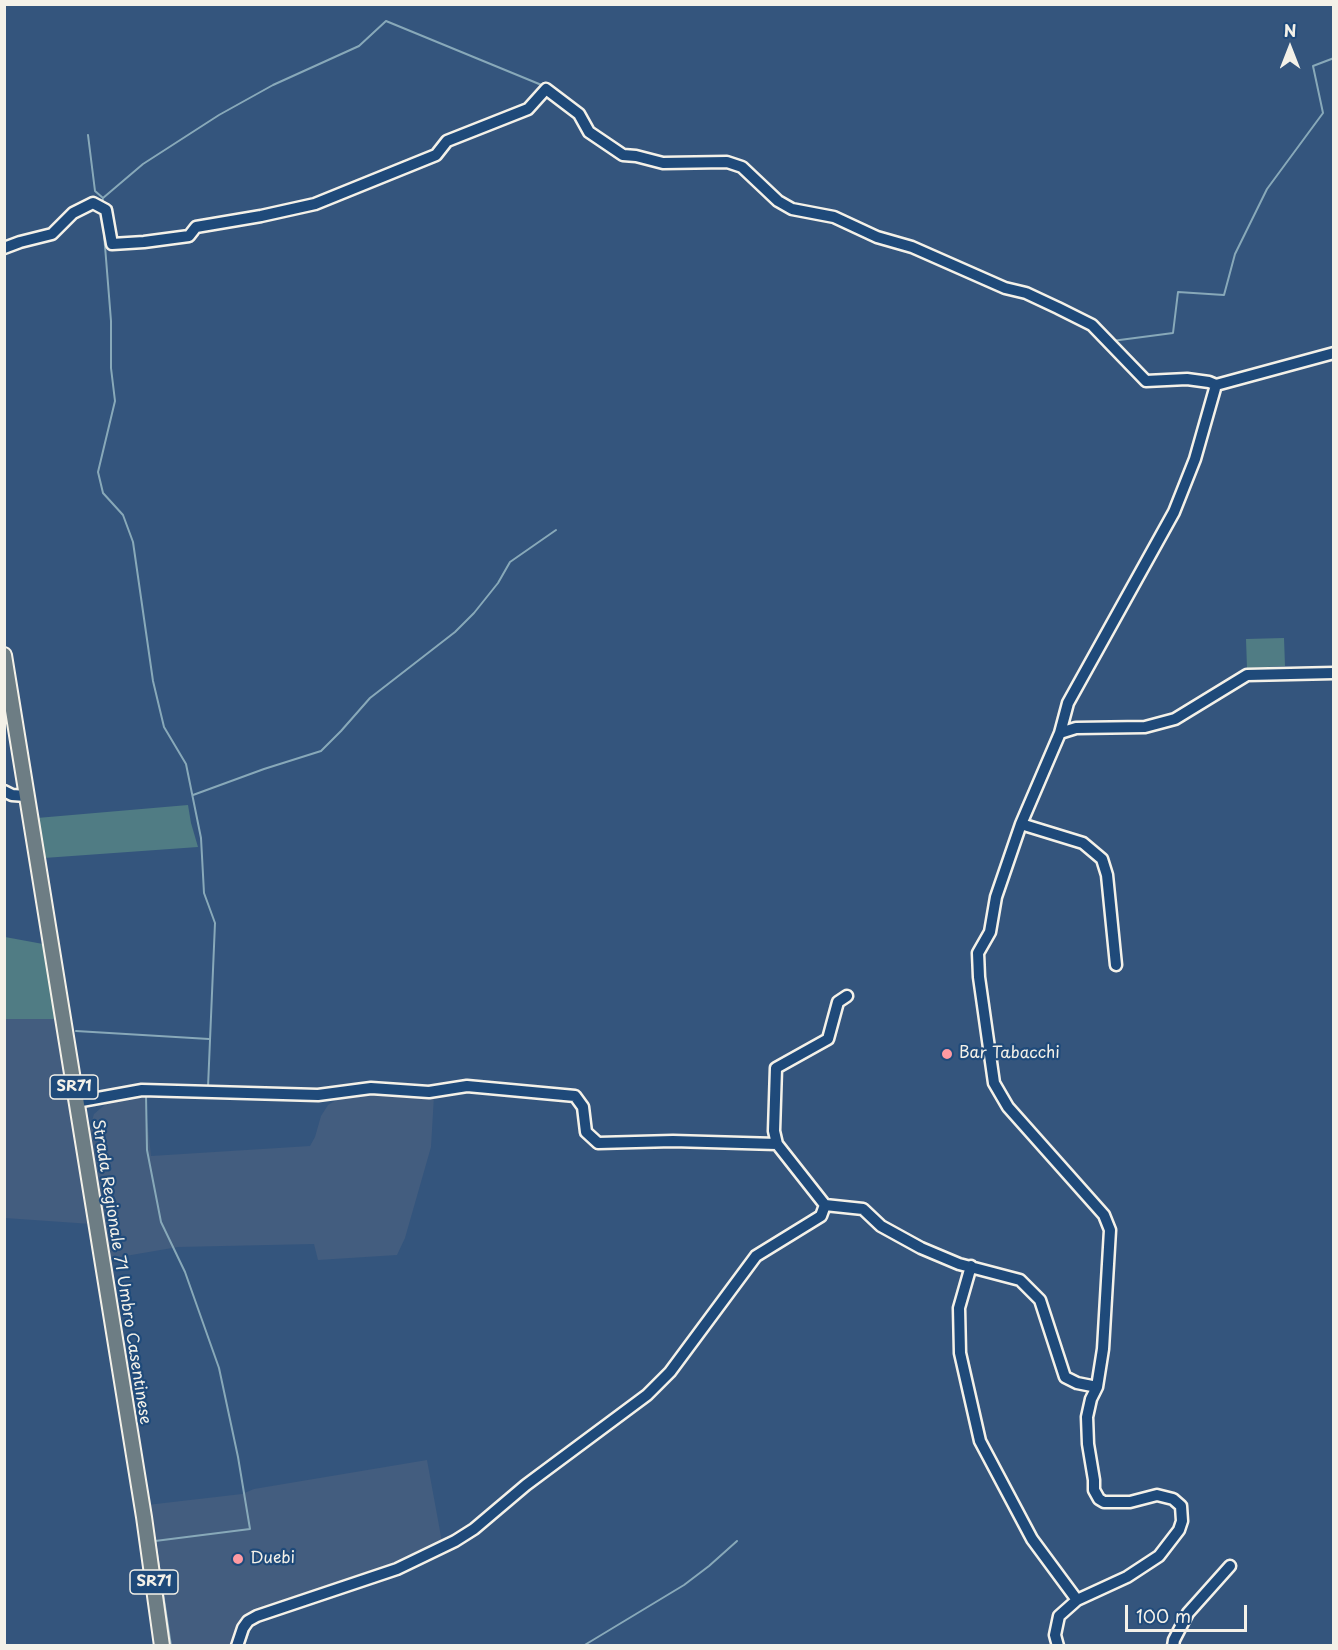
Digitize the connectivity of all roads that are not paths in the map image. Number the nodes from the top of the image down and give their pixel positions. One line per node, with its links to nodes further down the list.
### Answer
1 (4, 248): 3 (street)
2 (1334, 353): 3 (street)
3 (1216, 385): 6 (street)
4 (4, 655): 8 (main road, Strada Regionale 71 Umbro Casentinese / SR71)
5 (1334, 674): 6 (street)
6 (1060, 733): 9 (street)
7 (4, 791): 8 (street)
8 (26, 796): 12 (main road, Strada Regionale 71 Umbro Casentinese / SR71)
9 (1021, 824): 10 (street); 16 (street)
10 (1116, 965)
11 (847, 996): 13 (street)
12 (76, 1102): 13 (street); 19 (main road, Strada Regionale 71 Umbro Casentinese / SR71)
13 (777, 1144): 14 (street)
14 (825, 1205): 15 (street); 20 (street)
15 (971, 1266): 16 (street); 18 (street)
16 (1097, 1387): 18 (street)
17 (1230, 1566): 22 (street)
18 (1077, 1600): 21 (street)
19 (162, 1646)
20 (237, 1646)
21 (1058, 1646)
22 (1173, 1646)

